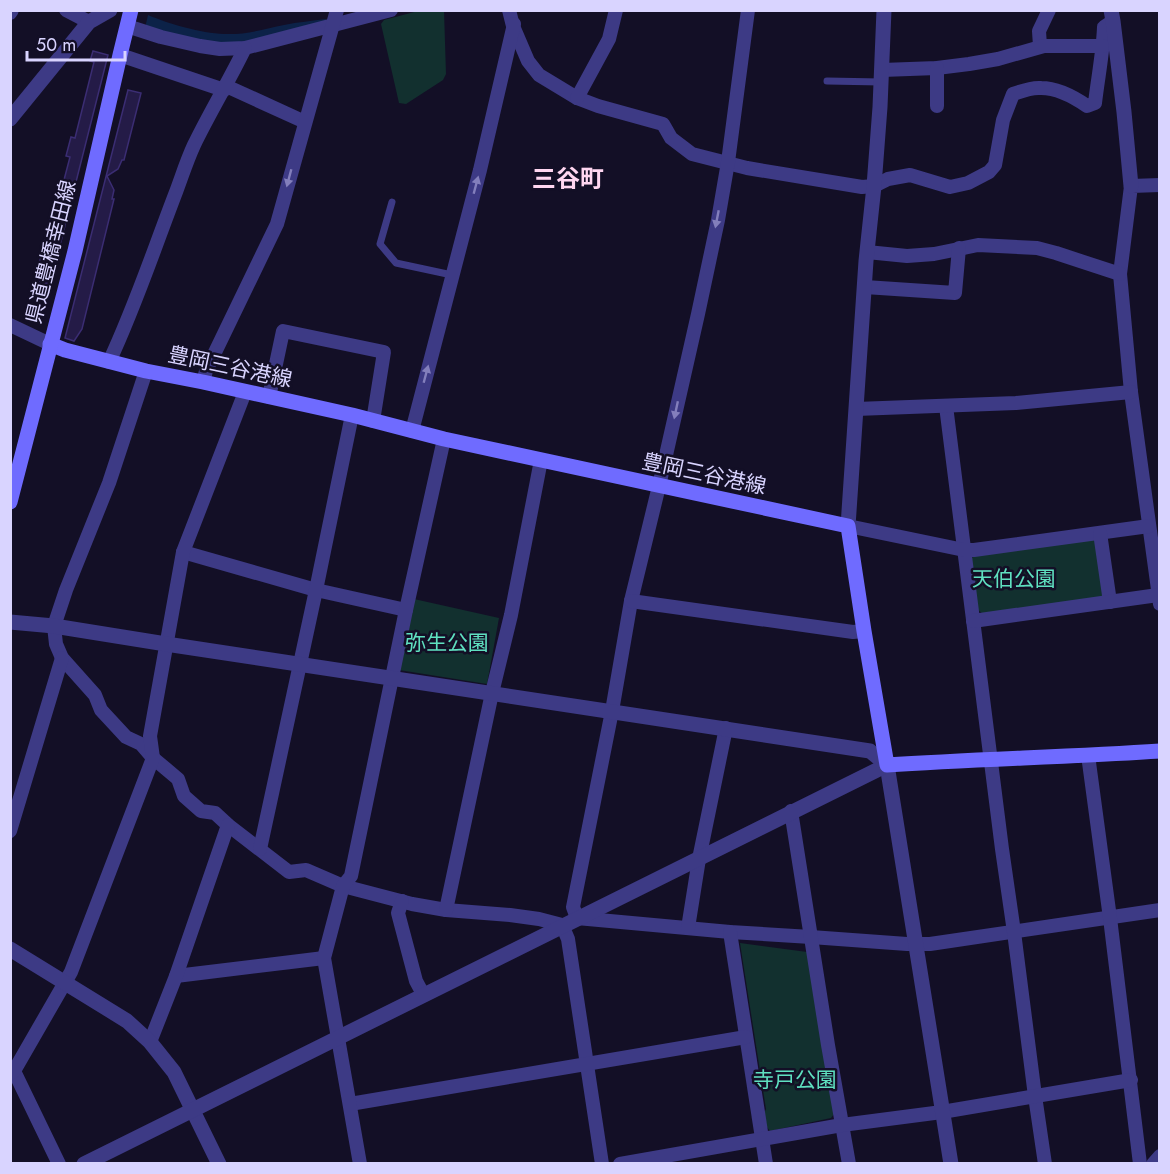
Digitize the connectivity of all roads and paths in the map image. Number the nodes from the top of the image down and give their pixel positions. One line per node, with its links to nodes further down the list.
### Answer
1 (66, 10): 13 (street)
2 (110, 10): 13 (street)
3 (131, 10): 14 (main road, 県道豊橋幸田線)
4 (337, 10): 16 (street)
5 (391, 10): 16 (street)
6 (509, 10): 15 (street)
7 (516, 10): 15 (street)
8 (616, 10): 25 (street)
9 (748, 10): 29 (street)
10 (884, 10): 22 (street)
11 (1049, 10): 17 (street)
12 (1112, 16): 18 (street); 32 (street)
13 (89, 22): 27 (street)
14 (127, 26): 19 (street); 20 (main road, 県道豊橋幸田線)
15 (513, 26): 25 (street); 37 (street, one-way to 15)
16 (331, 27): 19 (street); 28 (street)
17 (1040, 46): 18 (street); 21 (street)
18 (1103, 46): 31 (street)
19 (245, 48): 24 (street)
20 (120, 55): 24 (street); 40 (main road, 県道豊橋幸田線)
21 (937, 68): 22 (street); 26 (street)
22 (881, 76): 23 (lane); 31 (street)
23 (827, 81)
24 (225, 88): 28 (street); 41 (street)
25 (577, 98): 29 (street)
26 (937, 106)
27 (10, 119)
28 (305, 122): 43 (street, one-way to 43)
29 (728, 162): 31 (street); 54 (street, one-way to 54)
30 (1160, 185): 32 (street)
31 (874, 186): 35 (street)
32 (1131, 186): 36 (street)
33 (392, 202): 37 (lane)
34 (959, 248): 35 (street); 36 (street); 38 (street)
35 (867, 252): 38 (street)
36 (1120, 274): 45 (street)
37 (452, 275): 51 (street, one-way to 37)
38 (865, 287): 48 (street)
39 (10, 325): 40 (street)
40 (50, 344): 41 (main road, 豊岡三谷港線); 55 (main road, 県道豊橋幸田線)
41 (109, 362): 42 (main road, 豊岡三谷港線)
42 (146, 371): 43 (main road, 豊岡三谷港線); 68 (street)
43 (203, 382): 44 (main road, 豊岡三谷港線)
44 (245, 392): 46 (main road, 豊岡三谷港線); 60 (street)
45 (1131, 392): 47 (street); 57 (street)
46 (269, 397): 49 (main road, 豊岡三谷港線); 50 (street)
47 (946, 405): 48 (street); 59 (street)
48 (856, 409): 56 (street)
49 (352, 415): 50 (main road, 豊岡三谷港線); 61 (street)
50 (373, 420): 51 (main road, 豊岡三谷港線)
51 (412, 431): 52 (main road, 豊岡三谷港線)
52 (444, 439): 53 (main road, 豊岡三谷港線); 65 (street)
53 (541, 460): 54 (main road, 豊岡三谷港線); 74 (street)
54 (659, 486): 56 (main road, 豊岡三谷港線); 63 (street)
55 (10, 502)
56 (848, 526): 59 (street); 69 (main road)
57 (1149, 526): 58 (street); 62 (street)
58 (1100, 533): 59 (street); 64 (street)
59 (964, 549): 66 (street)
60 (183, 552): 61 (street); 70 (street)
61 (316, 590): 65 (street); 72 (street)
62 (1159, 600): 64 (street)
63 (631, 601): 69 (street); 75 (street)
64 (1110, 602): 66 (street)
65 (406, 610): 73 (street)
66 (973, 621): 80 (street)
67 (10, 622): 68 (street)
68 (54, 626): 70 (street); 71 (street)
69 (864, 631): 81 (main road)
70 (166, 644): 72 (street); 79 (street)
71 (62, 658): 79 (street); 84 (street)
72 (300, 664): 73 (street); 85 (street)
73 (392, 678): 74 (street); 87 (street)
74 (492, 693): 75 (street); 89 (street)
75 (612, 711): 76 (street); 91 (street)
76 (726, 728): 81 (street); 86 (street)
77 (1160, 751): 78 (main road)
78 (1088, 755): 80 (main road); 92 (street)
79 (153, 758): 83 (street); 102 (street)
80 (992, 758): 81 (main road); 96 (street)
81 (886, 765): 82 (street); 98 (street)
82 (791, 811): 86 (street); 97 (street)
83 (228, 825): 85 (street); 101 (street)
84 (10, 831)
85 (260, 849): 87 (street)
86 (699, 859): 91 (street); 94 (street)
87 (343, 886): 88 (street); 100 (street)
88 (402, 901): 89 (street); 103 (street)
89 (446, 910): 93 (street)
90 (1160, 910): 92 (street)
91 (577, 918): 93 (street); 94 (street)
92 (1110, 918): 96 (street); 109 (street)
93 (562, 925): 103 (street); 107 (street)
94 (688, 928): 95 (street)
95 (730, 932): 97 (street); 105 (street)
96 (1014, 932): 98 (street); 110 (street)
97 (811, 936): 98 (street); 114 (street)
98 (916, 944): 113 (street)
99 (10, 949): 102 (street)
100 (324, 958): 101 (street); 104 (street)
101 (176, 976): 106 (street)
102 (65, 982): 106 (street); 108 (street)
103 (423, 994): 104 (street)
104 (339, 1036): 111 (street); 112 (street)
105 (746, 1037): 107 (street); 115 (street)
106 (150, 1042): 112 (street)
107 (586, 1063): 111 (street); 122 (street)
108 (12, 1072): 118 (street)
109 (1131, 1080): 110 (street); 128 (street)
110 (1035, 1096): 113 (street); 127 (street)
111 (350, 1104): 121 (street)
112 (192, 1108): 119 (street); 120 (street)
113 (942, 1112): 114 (street); 126 (street)
114 (842, 1125): 115 (street); 125 (street)
115 (762, 1139): 117 (street); 124 (street)
116 (1160, 1156): 129 (street)
117 (680, 1158): 123 (street)
118 (59, 1164)
119 (84, 1164)
120 (219, 1164)
121 (360, 1164)
122 (603, 1164)
123 (620, 1164)
124 (766, 1164)
125 (849, 1164)
126 (951, 1164)
127 (1045, 1164)
128 (1140, 1164)
129 (1153, 1164)

